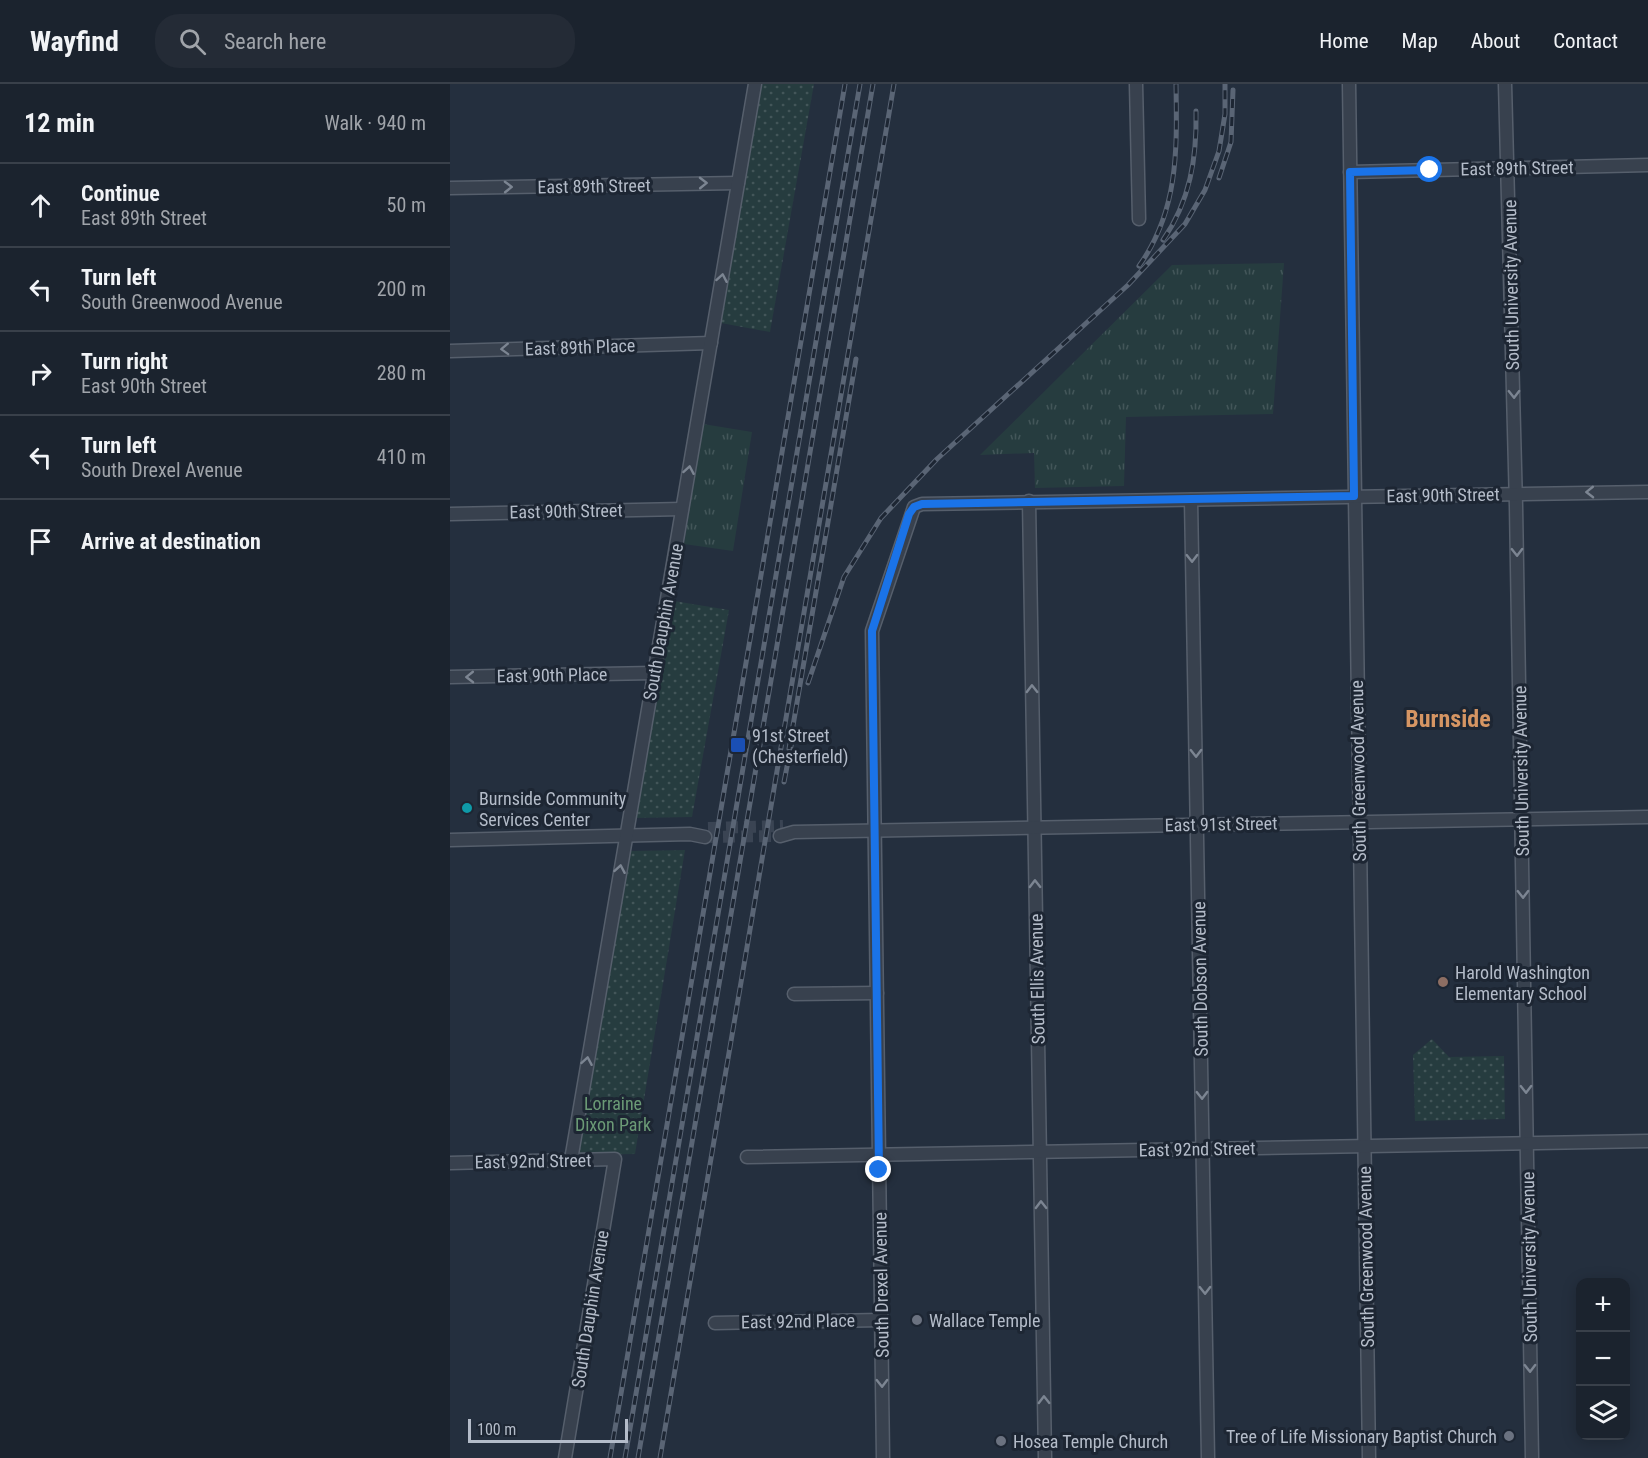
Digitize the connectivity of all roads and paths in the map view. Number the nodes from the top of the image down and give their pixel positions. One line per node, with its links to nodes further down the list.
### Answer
1 (755, 84): 8 (street, South Dauphin Avenue)
2 (1136, 84): 10 (street)
3 (1348, 84): 7 (street, South Greenwood Avenue)
4 (1505, 84): 6 (street, South University Avenue)
5 (1648, 165): 6 (street, East 89th Street)
6 (1508, 168): 7 (street, East 89th Street); 14 (street, South University Avenue, one-way to 14)
7 (1350, 172): 15 (street, South Greenwood Avenue)
8 (738, 183): 9 (street, East 89th Street, one-way to 8); 11 (street, South Dauphin Avenue, one-way to 8)
9 (450, 188)
10 (1140, 219)
11 (711, 343): 12 (street, East 89th Place, one-way to 12); 19 (street, South Dauphin Avenue, one-way to 11)
12 (450, 351)
13 (1648, 492): 14 (street, East 90th Street, one-way to 14)
14 (1516, 494): 15 (street, East 90th Street); 24 (street, South University Avenue, one-way to 24)
15 (1354, 496): 16 (street, East 90th Street); 25 (street, South Greenwood Avenue)
16 (1191, 500): 17 (street, East 90th Street); 26 (street, South Dobson Avenue, one-way to 26)
17 (1029, 501): 18 (street, East 90th Street); 27 (street, South Ellis Avenue, one-way to 17)
18 (914, 507): 28 (street, South Drexel Avenue)
19 (682, 509): 20 (street, East 90th Street); 21 (street, South Dauphin Avenue)
20 (450, 514)
21 (654, 673): 22 (street, East 90th Place, one-way to 22); 31 (street, South Dauphin Avenue)
22 (450, 677)
23 (1648, 817): 24 (street, East 91st Street)
24 (1521, 819): 25 (street, East 91st Street); 36 (street, South University Avenue, one-way to 36)
25 (1359, 822): 26 (street, East 91st Street); 37 (street, South Greenwood Avenue)
26 (1197, 825): 27 (street, East 91st Street); 38 (street, South Dobson Avenue, one-way to 38)
27 (1035, 828): 28 (street, East 91st Street); 39 (street, South Ellis Avenue, one-way to 27)
28 (875, 830): 29 (street, East 91st Street); 33 (street, South Drexel Avenue)
29 (785, 831)
30 (706, 832): 31 (street)
31 (626, 836): 32 (street); 43 (street, South Dauphin Avenue, one-way to 31)
32 (450, 840)
33 (877, 993): 34 (street); 40 (street, South Drexel Avenue)
34 (794, 994)
35 (1648, 1141): 36 (street, East 92nd Street)
36 (1527, 1143): 37 (street, East 92nd Street); 52 (street, South University Avenue, one-way to 52)
37 (1364, 1146): 38 (street, East 92nd Street); 51 (street, South Greenwood Avenue)
38 (1203, 1149): 39 (street, East 92nd Street); 50 (street, South Dobson Avenue, one-way to 50)
39 (1040, 1152): 40 (street, East 92nd Street); 49 (street, South Ellis Avenue, one-way to 39)
40 (879, 1155): 41 (street, East 92nd Street); 45 (street, South Drexel Avenue)
41 (747, 1157)
42 (615, 1159): 43 (street, East 92nd Street); 47 (street, South Dauphin Avenue)
43 (571, 1161): 44 (street, East 92nd Street)
44 (450, 1163)
45 (881, 1320): 46 (street, East 92nd Place); 48 (street, South Drexel Avenue, one-way to 48)
46 (715, 1323)
47 (566, 1458)
48 (883, 1458)
49 (1045, 1458)
50 (1208, 1458)
51 (1369, 1458)
52 (1532, 1458)

